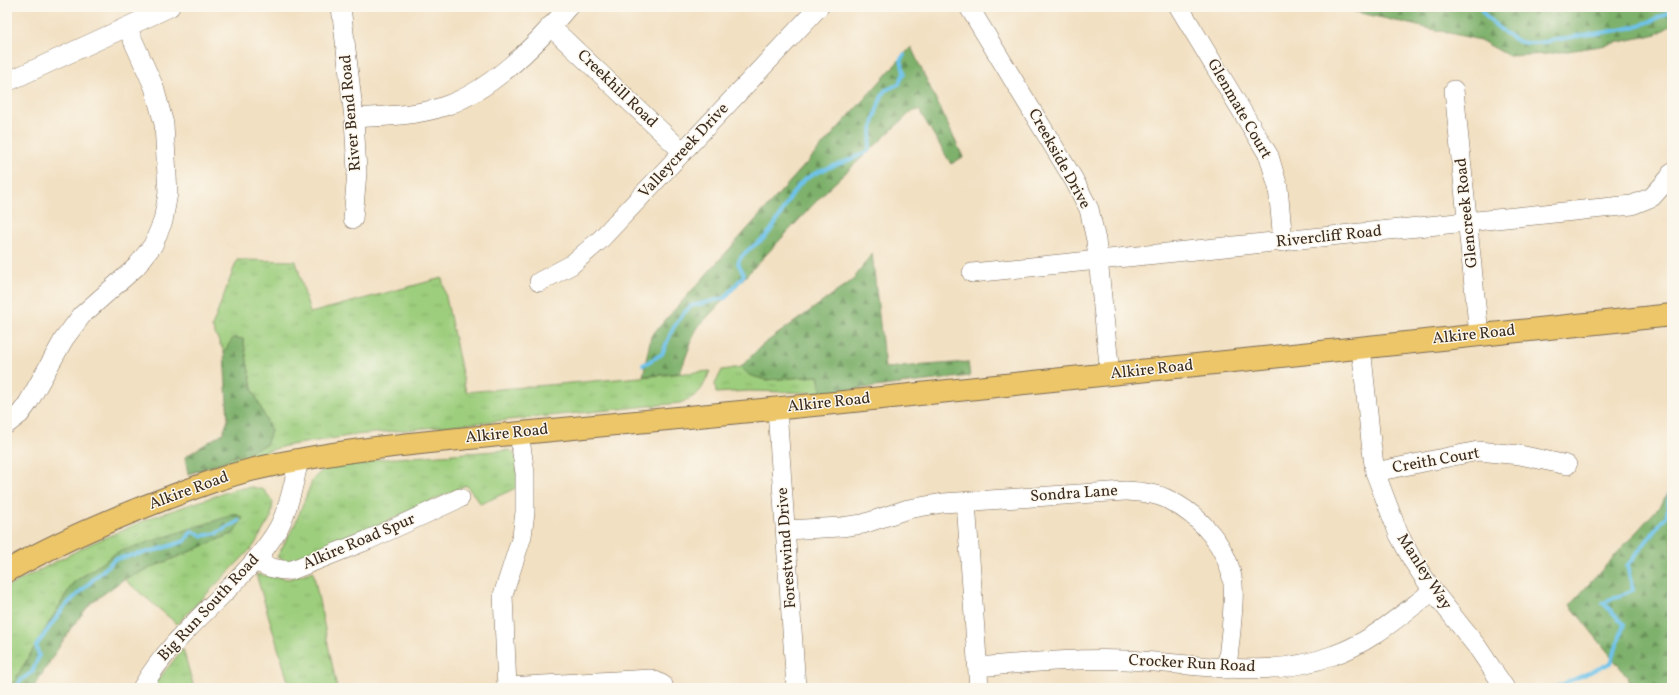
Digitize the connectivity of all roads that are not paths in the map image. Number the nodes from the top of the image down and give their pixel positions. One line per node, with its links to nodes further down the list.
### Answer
1 (170, 7): 8 (street)
2 (341, 7): 11 (street, River Bend Road)
3 (568, 7): 7 (street)
4 (819, 7): 12 (street, Valleycreek Drive)
5 (970, 7): 17 (street, Creekside Drive)
6 (1179, 7): 16 (street, Glenmate Court)
7 (550, 26): 11 (street); 12 (street, Creekhill Road)
8 (127, 27): 9 (street); 25 (street)
9 (7, 82)
10 (1454, 90): 15 (street, Glencreek Road)
11 (354, 118): 14 (street, River Bend Road)
12 (683, 152): 19 (street, Valleycreek Drive)
13 (1672, 172): 15 (street, Rivercliff Road)
14 (353, 219)
15 (1468, 223): 16 (street, Rivercliff Road); 21 (street, Glencreek Road)
16 (1283, 242): 17 (street, Rivercliff Road)
17 (1098, 260): 18 (street, Rivercliff Road); 23 (street, Creekside Drive)
18 (972, 273)
19 (539, 282)
20 (1672, 315): 21 (main road, Alkire Road)
21 (1479, 335): 22 (main road, Alkire Road)
22 (1361, 346): 23 (main road, Alkire Road); 29 (street, Manley Way)
23 (1110, 374): 24 (main road, Alkire Road)
24 (777, 409): 26 (main road, Alkire Road); 32 (street, Forestwind Drive)
25 (7, 424)
26 (519, 433): 27 (main road, Alkire Road); 39 (street)
27 (299, 460): 33 (street, Big Run South Road); 34 (main road, Alkire Road)
28 (1568, 465): 29 (street, Creith Court)
29 (1375, 472): 35 (street, Manley Way)
30 (460, 498): 33 (street, Alkire Road Spur)
31 (966, 502): 32 (street, Sondra Lane); 36 (street); 37 (street, Sondra Lane)
32 (786, 530): 41 (street, Forestwind Drive)
33 (255, 561): 38 (street, Big Run South Road)
34 (7, 571)
35 (1433, 591): 37 (street, Crocker Run Road); 43 (street, Manley Way)
36 (978, 667): 37 (street, Crocker Run Road); 42 (street)
37 (1227, 669)
38 (142, 688)
39 (507, 688): 40 (street)
40 (664, 688)
41 (796, 688)
42 (979, 688)
43 (1505, 688)

